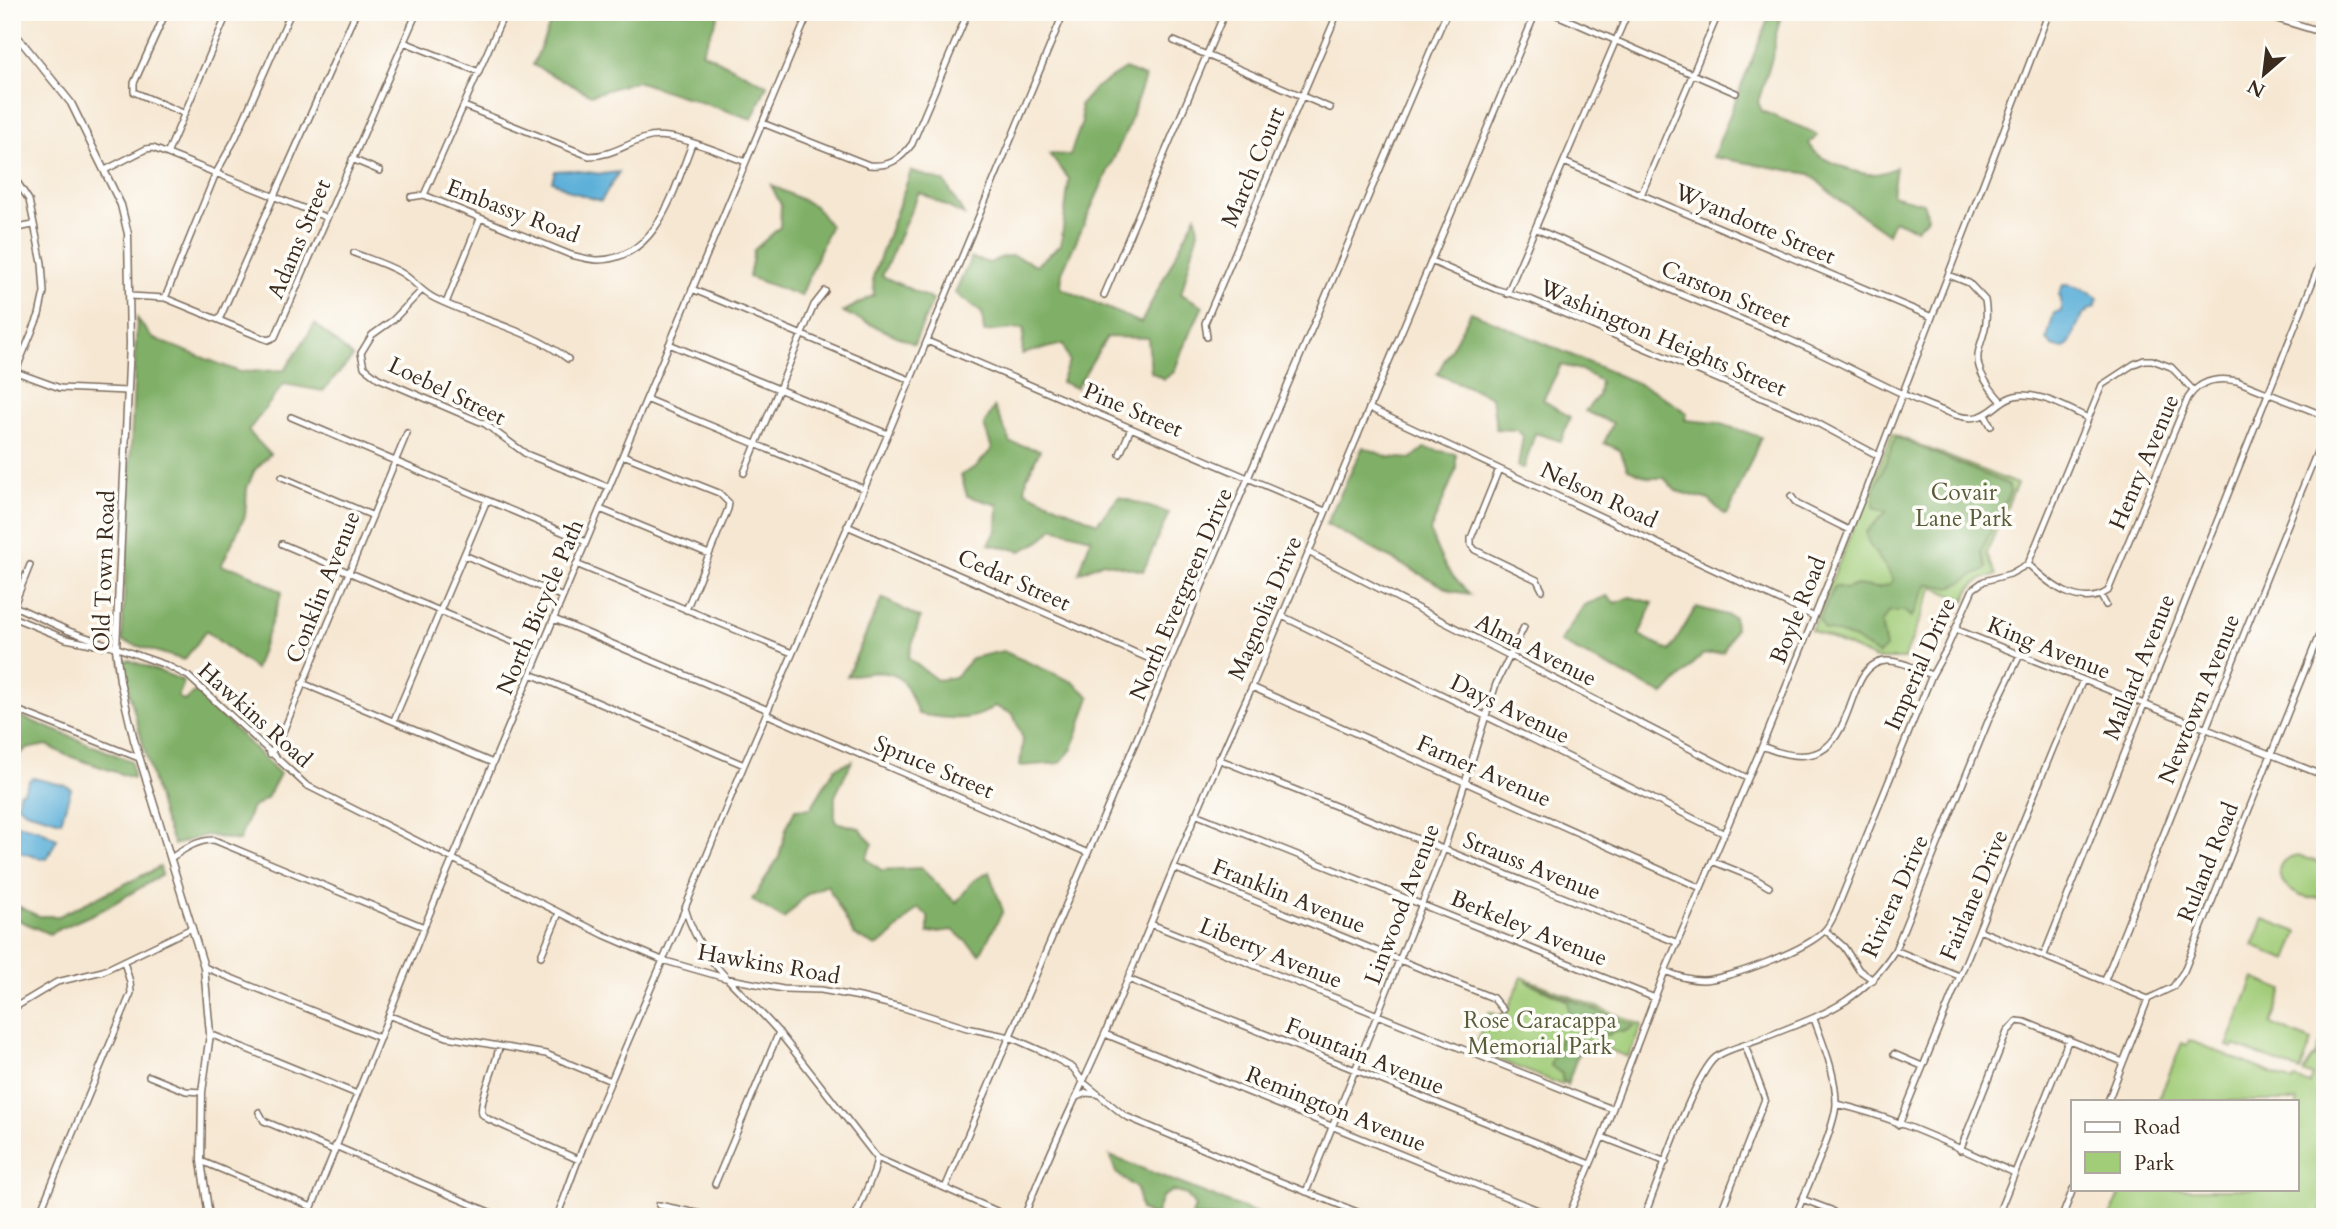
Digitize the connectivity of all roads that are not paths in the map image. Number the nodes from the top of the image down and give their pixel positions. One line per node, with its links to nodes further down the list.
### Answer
1 (166, 12): 33 (street)
2 (228, 12): 33 (street)
3 (292, 12): 42 (street)
4 (356, 12): 46 (street)
5 (417, 12): 24 (street, Adams Street)
6 (505, 12): 27 (street)
7 (808, 12): 34 (street, North Bicycle Path)
8 (968, 12): 34 (street)
9 (1065, 12): 69 (street)
10 (1226, 12): 26 (street)
11 (1338, 12): 30 (street, March Court)
12 (1447, 12): 100 (street, North Evergreen Drive)
13 (1536, 12): 55 (street, Magnolia Drive)
14 (1550, 12): 22 (street)
15 (1628, 12): 22 (street)
16 (1719, 12): 28 (street)
17 (2049, 12): 56 (street, Boyle Road)
18 (2256, 12): 20 (main road)
19 (12, 30): 23 (main road, Old Town Road)
20 (2325, 33)
21 (1174, 41): 26 (street)
22 (1616, 41): 28 (street); 39 (street)
23 (20, 42): 25 (street); 40 (main road, Old Town Road)
24 (404, 42): 27 (street); 37 (street, Adams Street)
25 (12, 49)
26 (1206, 56): 30 (street); 61 (street)
27 (479, 72): 31 (street)
28 (1693, 75): 29 (street); 45 (street)
29 (1736, 93)
30 (1303, 96): 32 (street); 68 (street, March Court)
31 (464, 106): 35 (street); 44 (street)
32 (1330, 108)
33 (183, 113): 36 (street)
34 (762, 122): 38 (street, North Bicycle Path)
35 (692, 144): 38 (street); 49 (street, Embassy Road)
36 (168, 152): 40 (street); 42 (street)
37 (352, 159): 41 (street); 48 (street, Adams Street)
38 (746, 162): 57 (street, North Bicycle Path)
39 (1564, 162): 45 (street, Wyandotte Street); 52 (street)
40 (105, 170): 62 (main road, Old Town Road)
41 (380, 171)
42 (216, 173): 46 (street); 63 (street)
43 (12, 174): 50 (street)
44 (424, 195): 47 (street); 49 (street, Embassy Road)
45 (1642, 195): 65 (street, Wyandotte Street)
46 (273, 196): 48 (street); 66 (street)
47 (411, 197)
48 (326, 217): 66 (street, Adams Street)
49 (480, 219): 64 (street)
50 (33, 225): 51 (street); 72 (street)
51 (12, 229)
52 (1536, 229): 60 (street); 79 (street, Carston Street)
53 (2325, 251): 78 (street, Mallard Avenue)
54 (354, 253): 58 (street)
55 (1431, 261): 60 (street, Washington Heights Street); 82 (street, Magnolia Drive)
56 (1949, 275): 65 (street, Boyle Road); 81 (street)
57 (692, 289): 67 (street); 70 (street, North Bicycle Path)
58 (421, 291): 64 (street); 101 (street, Loebel Street)
59 (825, 291): 67 (street)
60 (1507, 294): 95 (street, Washington Heights Street)
61 (1104, 295)
62 (130, 296): 63 (street, Adams Street); 77 (main road, Old Town Road)
63 (165, 298): 66 (street, Adams Street)
64 (446, 303): 71 (street)
65 (1932, 317): 79 (street, Boyle Road)
66 (219, 320)
67 (801, 334): 74 (street); 75 (street)
68 (1207, 337)
69 (927, 341): 74 (street); 88 (street, Pine Street)
70 (669, 344): 75 (street); 80 (street, North Bicycle Path)
71 (568, 359)
72 (16, 372): 73 (street); 77 (street)
73 (12, 380)
74 (911, 380): 91 (street)
75 (779, 389): 91 (street); 92 (street)
76 (2193, 390): 78 (street, Henry Avenue); 86 (street); 120 (street, Henry Avenue)
77 (127, 391): 135 (main road, Old Town Road)
78 (2269, 393): 84 (street, Henry Avenue); 146 (street, Mallard Avenue)
79 (1901, 394): 83 (street, Carston Street); 95 (street, Boyle Road)
80 (646, 399): 92 (street); 94 (street, North Bicycle Path)
81 (2002, 402): 83 (street); 86 (street)
82 (1369, 408): 97 (street, Nelson Road); 106 (street, Magnolia Drive)
83 (1985, 415): 87 (street)
84 (2325, 416)
85 (290, 417): 96 (street)
86 (2088, 418): 116 (street)
87 (1991, 426)
88 (1132, 428): 93 (street); 100 (street, Pine Street)
89 (2325, 432): 151 (street, Newtown Avenue)
90 (407, 433): 96 (street, Conklin Avenue)
91 (888, 434): 102 (street)
92 (756, 445): 98 (street); 102 (street)
93 (1120, 454)
94 (622, 455): 101 (street, North Bicycle Path); 113 (street)
95 (1877, 455): 109 (street, Boyle Road)
96 (394, 460): 104 (street); 107 (street, Conklin Avenue)
97 (1499, 469): 119 (street); 127 (street, Nelson Road)
98 (744, 472)
99 (282, 477): 107 (street)
100 (1250, 479): 106 (street, Pine Street); 140 (street, North Evergreen Drive)
101 (608, 487): 105 (street, North Bicycle Path)
102 (864, 489): 108 (street)
103 (1791, 496): 109 (street)
104 (487, 500): 110 (street); 114 (street)
105 (600, 509): 110 (street, North Bicycle Path); 113 (street)
106 (1325, 510): 112 (street, Magnolia Drive)
107 (371, 515): 118 (street, Conklin Avenue)
108 (846, 526): 137 (street); 140 (street, Cedar Street)
109 (1849, 530): 127 (street, Boyle Road)
110 (586, 542): 115 (street, North Bicycle Path)
111 (282, 544): 118 (street)
112 (1308, 552): 126 (street, Magnolia Drive); 139 (street, Alma Avenue)
113 (709, 554): 125 (street)
114 (464, 555): 121 (street); 124 (street)
115 (576, 564): 121 (street, North Bicycle Path); 125 (street)
116 (2028, 564): 120 (street); 132 (street, Imperial Drive)
117 (30, 565): 123 (street)
118 (347, 573): 124 (street); 144 (street, Conklin Avenue)
119 (1542, 590)
120 (2101, 596): 122 (street)
121 (563, 597): 129 (street, North Bicycle Path)
122 (2106, 606)
123 (13, 607): 135 (street)
124 (442, 610): 136 (street); 150 (street)
125 (686, 610): 137 (street)
126 (1282, 616): 145 (street, Magnolia Drive); 149 (street, Days Avenue)
127 (1813, 616): 152 (street, Boyle Road)
128 (12, 617): 135 (street)
129 (554, 619): 136 (street, North Bicycle Path); 148 (street, Spruce Street)
130 (2325, 620): 133 (street, Ruland Road)
131 (1524, 627): 139 (street, Linwood Avenue)
132 (1955, 629): 138 (street, King Avenue); 142 (street, Imperial Drive)
133 (2317, 639): 134 (street); 154 (street, Ruland Road)
134 (2325, 642)
135 (116, 649): 153 (street, Hawkins Road); 155 (main road, Old Town Road)
136 (539, 653): 141 (street, North Bicycle Path)
137 (792, 653): 148 (street)
138 (2020, 655): 143 (street, King Avenue); 181 (street, Riviera Drive)
139 (1511, 657): 149 (street, Linwood Avenue); 160 (street, Alma Avenue)
140 (1168, 667): 165 (street, North Evergreen Drive)
141 (531, 674): 157 (street, North Bicycle Path); 158 (street)
142 (1932, 675): 152 (street); 178 (street, Imperial Drive)
143 (2083, 680): 146 (street, King Avenue); 179 (street, Fairlane Drive)
144 (302, 683): 150 (street); 153 (street, Conklin Avenue)
145 (1252, 687): 156 (street, Magnolia Drive); 161 (street, Farner Avenue)
146 (2143, 704): 151 (street, King Avenue); 182 (street, Mallard Avenue)
147 (12, 708): 155 (street)
148 (767, 712): 158 (street); 165 (street, Spruce Street)
149 (1485, 717): 161 (street, Linwood Avenue); 163 (street, Days Avenue)
150 (394, 720): 157 (street)
151 (2206, 729): 154 (street, King Avenue); 193 (street, Newtown Avenue)
152 (1762, 746): 160 (street, Boyle Road)
153 (270, 754): 167 (street, Hawkins Road)
154 (2270, 755): 159 (street, King Avenue); 195 (street, Ruland Road)
155 (139, 758): 166 (main road, Old Town Road)
156 (1218, 759): 162 (street, Magnolia Drive); 164 (street, Strauss Avenue)
157 (493, 763): 167 (street, North Bicycle Path)
158 (744, 765): 173 (street)
159 (2325, 776)
160 (1747, 778): 163 (street, Boyle Road)
161 (1464, 781): 164 (street, Linwood Avenue); 171 (street, Farner Avenue)
162 (1195, 814): 169 (street, Magnolia Drive); 172 (street, Berkeley Avenue)
163 (1723, 833): 168 (street, Boyle Road)
164 (1444, 849): 172 (street, Linwood Avenue); 180 (street, Strauss Avenue)
165 (1088, 853): 204 (street, North Evergreen Drive)
166 (171, 858): 176 (street); 177 (main road, Old Town Road)
167 (454, 860): 174 (street, Hawkins Road); 176 (street, North Bicycle Path)
168 (1712, 861): 170 (street); 171 (street, Boyle Road)
169 (1174, 869): 175 (street, Magnolia Drive); 185 (street, Franklin Avenue)
170 (1769, 887)
171 (1701, 888): 180 (street, Boyle Road)
172 (1422, 904): 185 (street, Linwood Avenue); 194 (street, Berkeley Avenue)
173 (685, 908): 184 (street); 190 (street)
174 (559, 913): 183 (street); 184 (street, Hawkins Road)
175 (1151, 923): 191 (street, Magnolia Drive); 198 (street, Liberty Avenue)
176 (425, 927): 199 (street, North Bicycle Path)
177 (192, 928): 186 (street); 187 (main road, Old Town Road)
178 (1825, 930): 188 (street, Imperial Drive); 192 (street)
179 (1979, 930): 182 (street); 189 (street, Fairlane Drive)
180 (1678, 943): 188 (street, Boyle Road)
181 (1895, 950): 189 (street); 192 (street, Riviera Drive)
182 (2044, 955): 193 (street)
183 (541, 956)
184 (662, 960): 190 (street, Hawkins Road); 214 (street)
185 (1400, 960): 197 (street, Franklin Avenue); 198 (street, Linwood Avenue)
186 (124, 962): 196 (street); 242 (street)
187 (204, 967): 202 (main road, Old Town Road); 205 (street)
188 (1665, 971): 194 (street, Boyle Road)
189 (1959, 976): 211 (street, Fairlane Drive)
190 (725, 978): 201 (street); 204 (street, Hawkins Road)
191 (1128, 979): 203 (street, Magnolia Drive); 212 (street, Fountain Avenue)
192 (1873, 980): 200 (street, Riviera Drive)
193 (2105, 980): 195 (street)
194 (1655, 998): 222 (street, Boyle Road)
195 (2148, 999): 210 (street)
196 (12, 1009)
197 (1503, 1010)
198 (1378, 1015): 212 (street, Linwood Avenue); 222 (street, Liberty Avenue)
199 (390, 1016): 205 (street, North Bicycle Path); 208 (street)
200 (1814, 1019): 207 (street, Riviera Drive); 221 (street)
201 (779, 1032): 229 (street); 235 (street)
202 (209, 1034): 216 (main road, Old Town Road); 217 (street)
203 (1105, 1034): 215 (street, Magnolia Drive); 225 (street, Remington Avenue)
204 (1010, 1037): 215 (street, Hawkins Road); 236 (street, North Evergreen Drive)
205 (380, 1038): 217 (street, North Bicycle Path)
206 (2069, 1039): 210 (street); 228 (street); 234 (street)
207 (1745, 1045): 232 (street, Riviera Drive); 255 (street)
208 (499, 1046): 214 (street); 230 (street)
209 (1894, 1054): 211 (street)
210 (2123, 1062): 220 (street)
211 (1922, 1066): 224 (street, Fairlane Drive)
212 (1355, 1071): 225 (street, Linwood Avenue); 233 (street, Fountain Avenue)
213 (149, 1076): 216 (street)
214 (611, 1081): 230 (street)
215 (1083, 1082): 218 (street, Hawkins Road); 219 (street, Magnolia Drive)
216 (202, 1092): 231 (main road, Old Town Road)
217 (357, 1094): 227 (street, North Bicycle Path)
218 (1098, 1094): 219 (street); 238 (street, Hawkins Road)
219 (1075, 1099): 250 (street, Magnolia Drive)
220 (2108, 1100)
221 (1836, 1104): 224 (street); 239 (street)
222 (1612, 1109): 226 (street, Boyle Road)
223 (259, 1112): 227 (street)
224 (1899, 1125): 228 (street)
225 (1332, 1127): 238 (street, Linwood Avenue); 252 (street, Remington Avenue)
226 (1602, 1137): 232 (street); 233 (street, Boyle Road)
227 (334, 1148): 241 (street, North Bicycle Path); 245 (street)
228 (1960, 1150): 234 (street)
229 (877, 1158): 236 (street); 248 (street)
230 (579, 1160): 246 (street)
231 (201, 1161): 241 (street); 243 (main road, Old Town Road)
232 (1666, 1162): 254 (street, Riviera Drive)
233 (1590, 1164): 253 (street, Boyle Road)
234 (2015, 1173): 258 (street)
235 (715, 1184)
236 (945, 1188): 249 (street)
237 (2073, 1190): 259 (street)
238 (1306, 1192): 251 (street, Hawkins Road)
239 (1802, 1199): 256 (street); 257 (street)
240 (659, 1205): 247 (street)
241 (310, 1212): 244 (street)
242 (38, 1217)
243 (209, 1217)
244 (319, 1217)
245 (501, 1217)
246 (557, 1217)
247 (715, 1217)
248 (855, 1217)
249 (1010, 1217)
250 (1024, 1217)
251 (1370, 1217)
252 (1555, 1217)
253 (1568, 1217)
254 (1644, 1217)
255 (1719, 1217)
256 (1795, 1217)
257 (1839, 1217)
258 (1997, 1217)
259 (2062, 1217)

